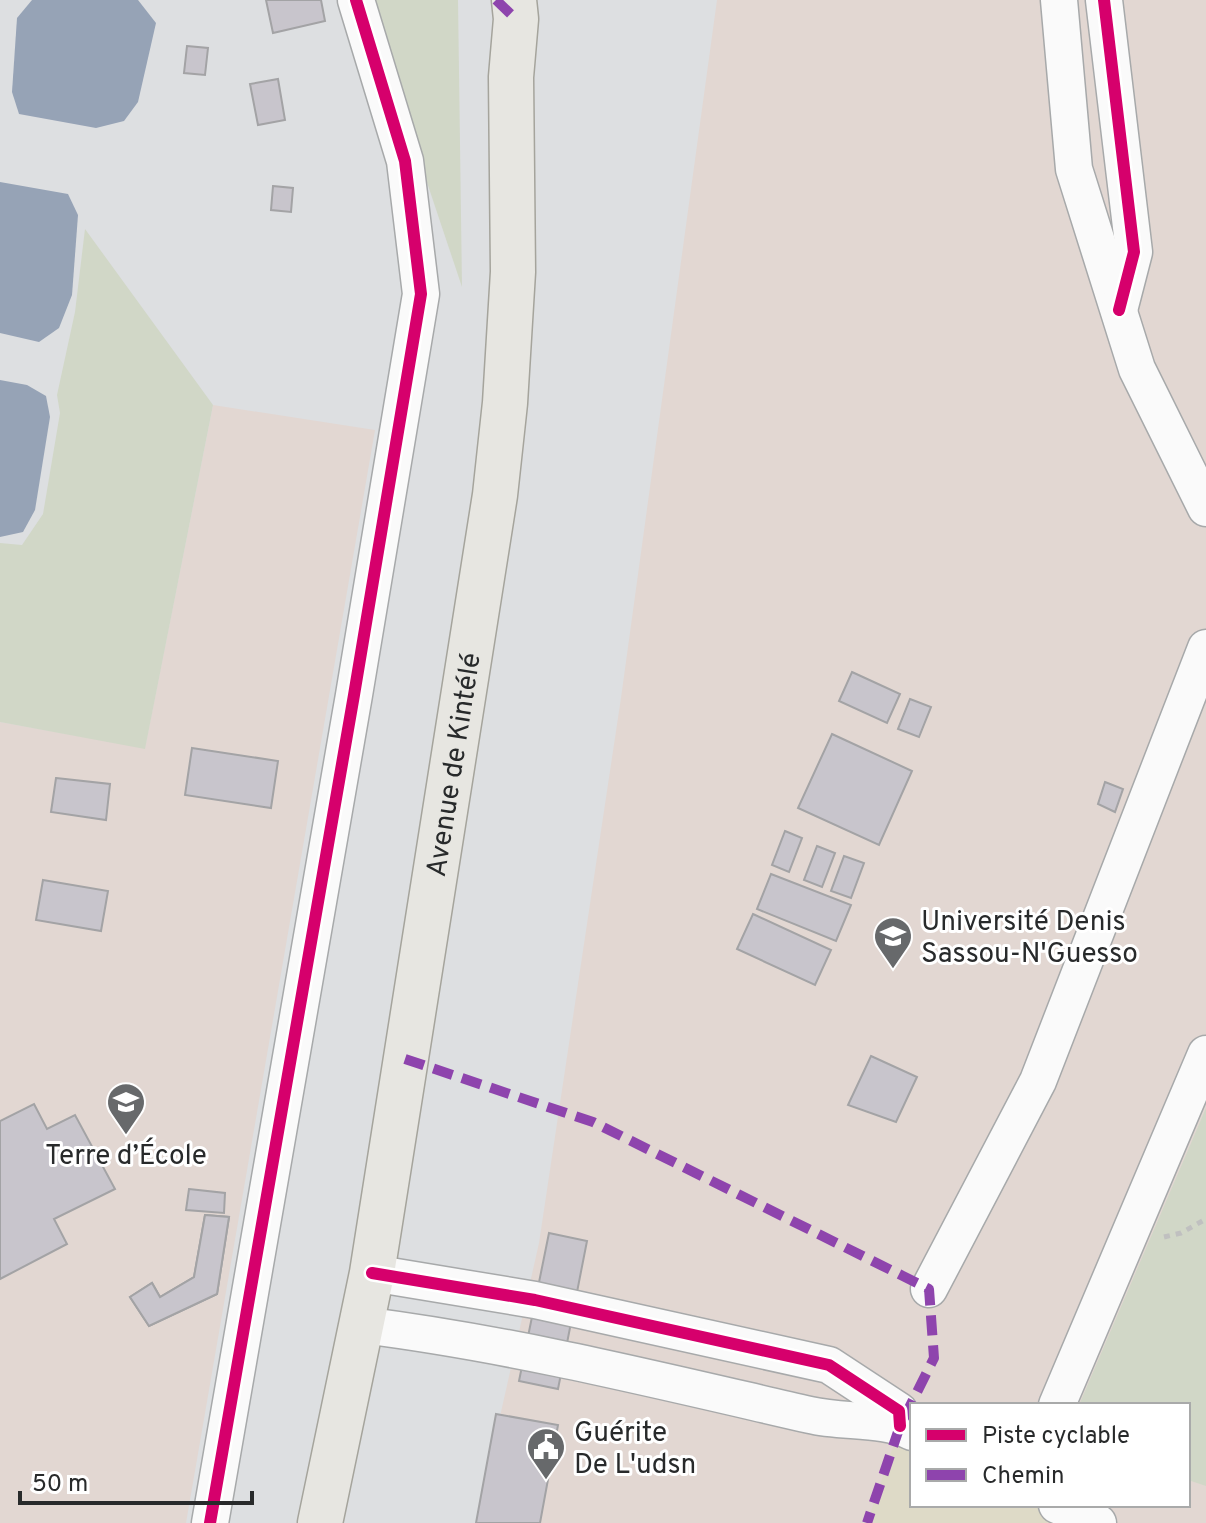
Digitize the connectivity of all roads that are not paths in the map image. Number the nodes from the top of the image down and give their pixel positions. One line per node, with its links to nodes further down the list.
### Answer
1 (356, 0): 19 (street)
2 (514, 0): 9 (main road, Avenue de Kintélé)
3 (1059, 0): 5 (street)
4 (1104, 0): 5 (street)
5 (1119, 310): 6 (street)
6 (1206, 508)
7 (1206, 648): 12 (street)
8 (1206, 1054): 16 (street)
9 (378, 1227): 10 (main road, Avenue de Kintélé); 11 (street)
10 (372, 1273): 11 (street); 13 (main road, Avenue de Kintélé)
11 (417, 1281): 17 (street)
12 (929, 1289)
13 (362, 1325): 14 (street); 15 (main road, Avenue de Kintélé)
14 (411, 1331): 15 (street); 17 (street)
15 (352, 1371): 20 (main road, Avenue de Kintélé)
16 (1058, 1403)
17 (906, 1429)
18 (1062, 1507): 21 (street)
19 (210, 1523)
20 (320, 1523)
21 (1098, 1523)

